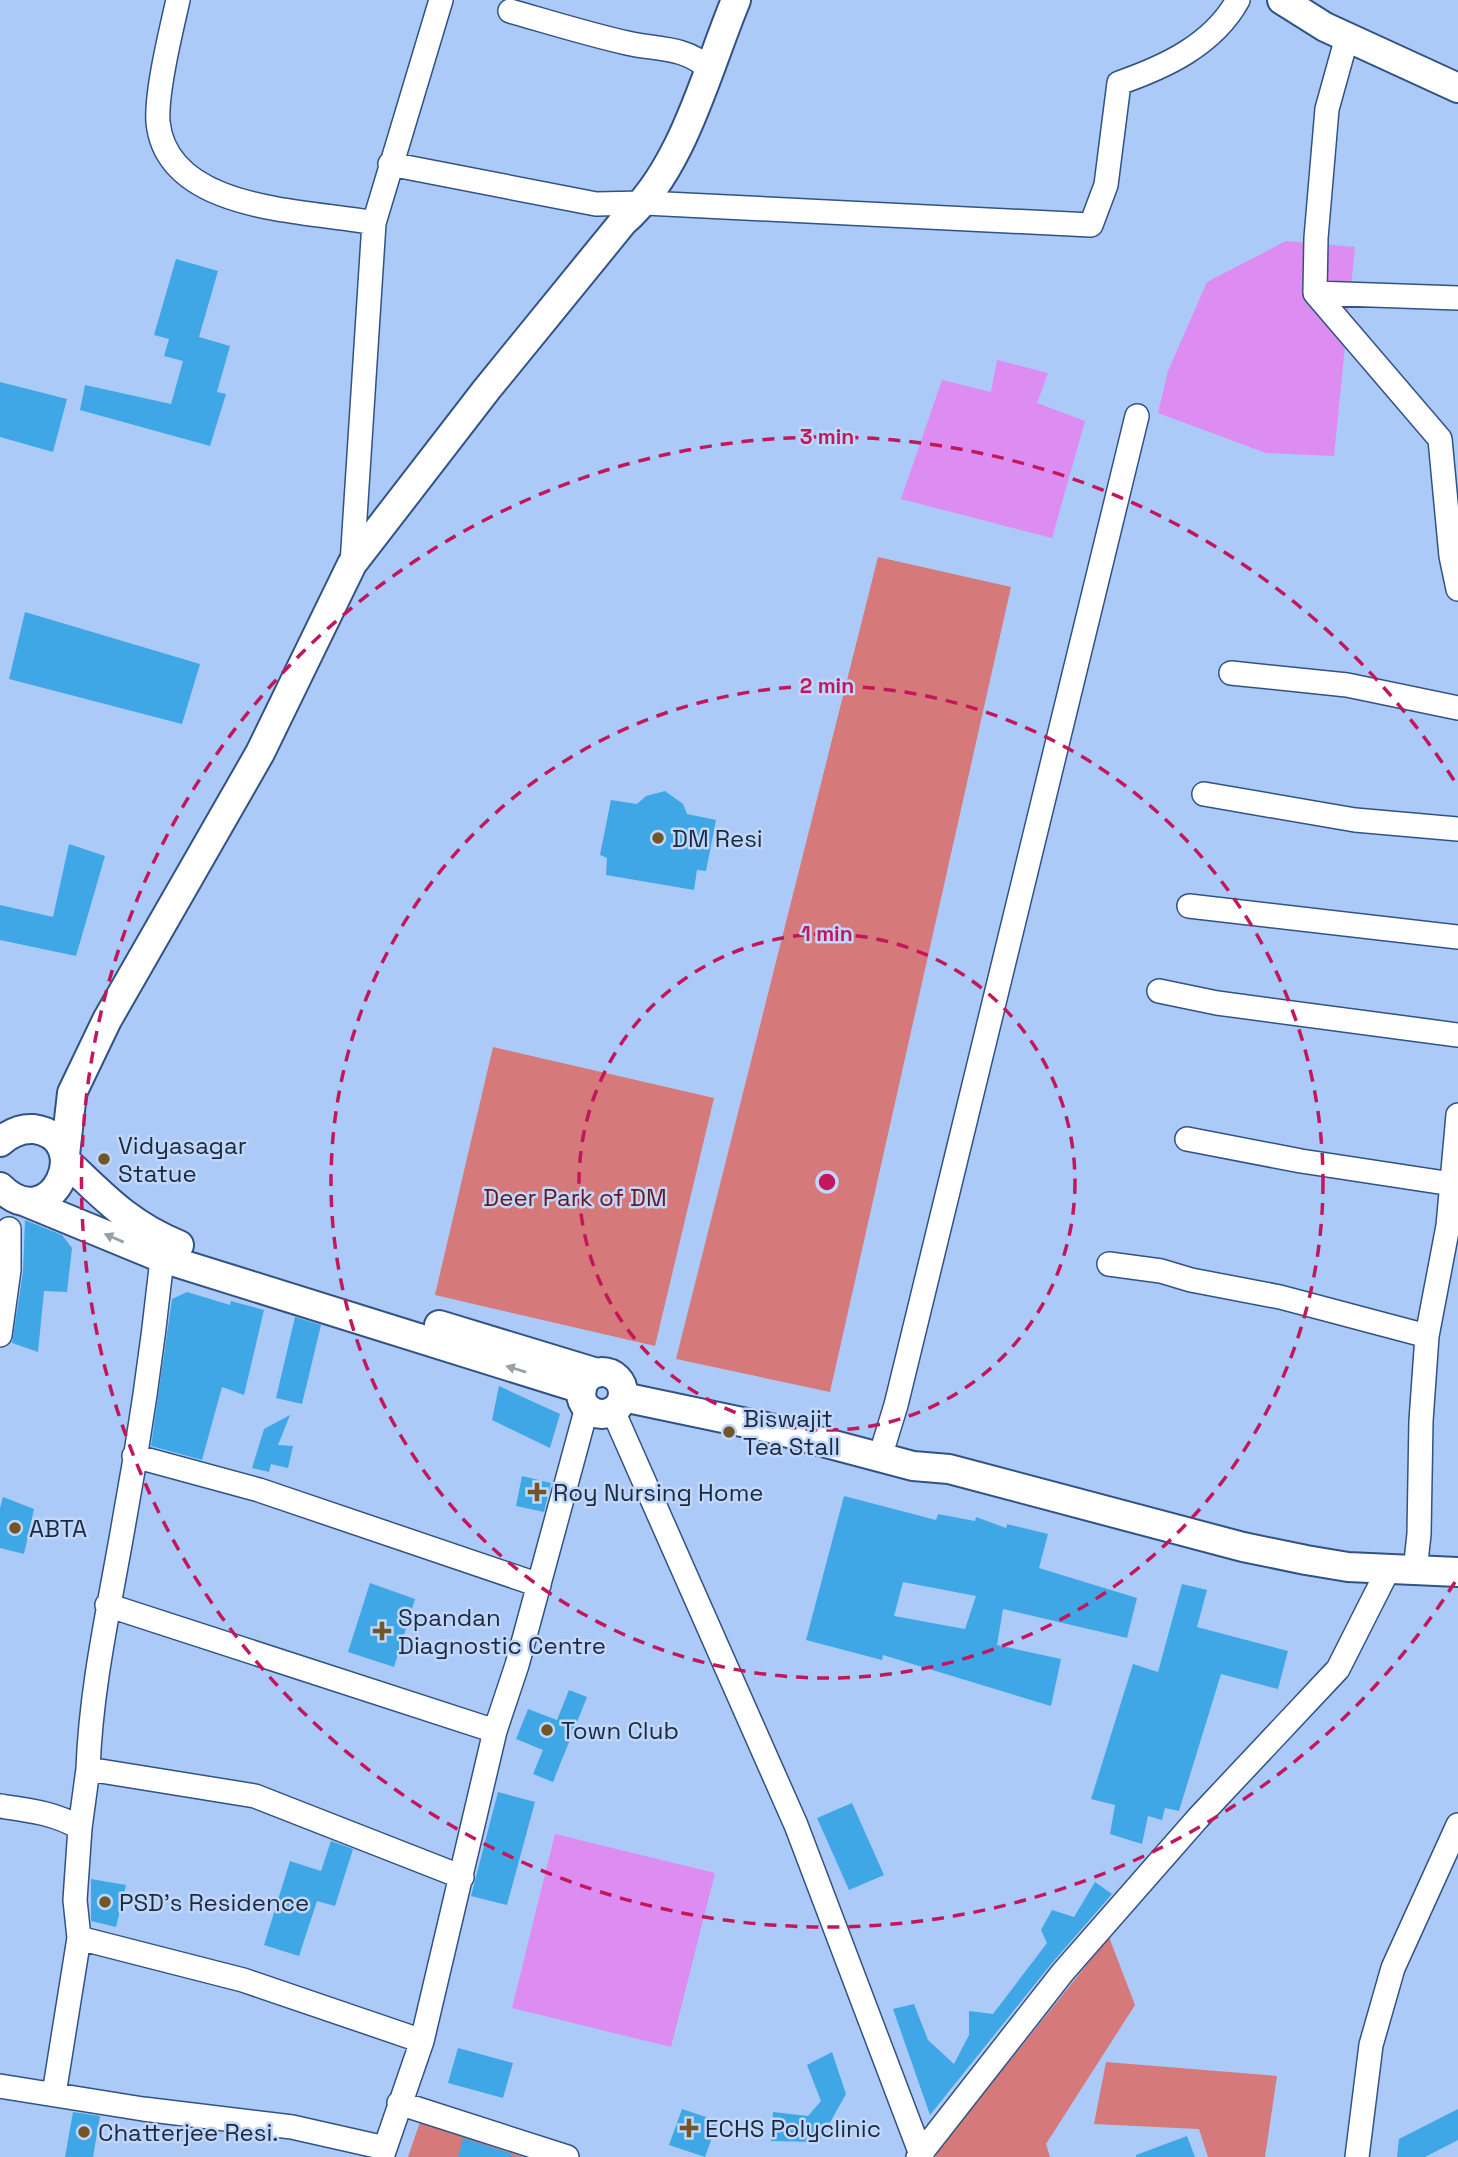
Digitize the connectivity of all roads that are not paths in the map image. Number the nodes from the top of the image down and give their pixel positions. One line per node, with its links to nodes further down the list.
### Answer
1 (178, 0): 12 (street)
2 (441, 0): 10 (street)
3 (736, 0): 8 (main road)
4 (1238, 0): 11 (street)
5 (1282, 0): 7 (main road)
6 (510, 11): 8 (street)
7 (1347, 37): 9 (main road); 13 (street)
8 (708, 68): 11 (main road)
9 (1458, 88)
10 (390, 164): 11 (street); 12 (street)
11 (645, 203): 16 (main road)
12 (374, 223): 16 (street)
13 (1315, 293): 14 (street); 17 (street)
14 (1458, 298)
15 (1137, 416): 40 (street)
16 (352, 564): 26 (main road)
17 (1458, 589)
18 (1231, 673): 19 (street)
19 (1458, 708)
20 (1203, 794): 21 (street)
21 (1458, 829)
22 (1189, 906): 23 (street)
23 (1458, 937)
24 (1158, 991): 25 (street)
25 (1458, 1035)
26 (72, 1093): 28 (main road); 30 (main road)
27 (1458, 1115): 31 (street)
28 (8, 1135): 30 (main road)
29 (1187, 1139): 31 (street)
30 (65, 1158): 33 (main road); 39 (main road)
31 (1452, 1184): 38 (street)
32 (0, 1187): 33 (main road)
33 (26, 1202): 35 (main road, one-way to 33)
34 (9, 1229): 37 (street)
35 (162, 1258): 39 (main road, one-way to 35); 41 (street)
36 (1109, 1264): 38 (street)
37 (0, 1335)
38 (1427, 1336): 42 (street)
39 (603, 1392): 40 (main road); 44 (street); 58 (street)
40 (883, 1448): 42 (main road)
41 (134, 1456): 44 (street); 45 (street)
42 (1401, 1571): 43 (main road); 58 (street)
43 (1458, 1573)
44 (539, 1585): 46 (street)
45 (107, 1605): 46 (street); 47 (street)
46 (495, 1731): 51 (street)
47 (88, 1769): 50 (street); 51 (street)
48 (0, 1806): 50 (street)
49 (1458, 1825): 60 (street)
50 (80, 1828): 52 (street)
51 (462, 1877): 53 (street)
52 (79, 1938): 53 (street); 55 (street)
53 (422, 2041): 56 (street)
54 (0, 2086): 55 (street)
55 (54, 2094): 57 (street)
56 (400, 2103): 57 (street); 59 (street)
57 (384, 2153)
58 (920, 2156)
59 (568, 2157)
60 (1357, 2157)

